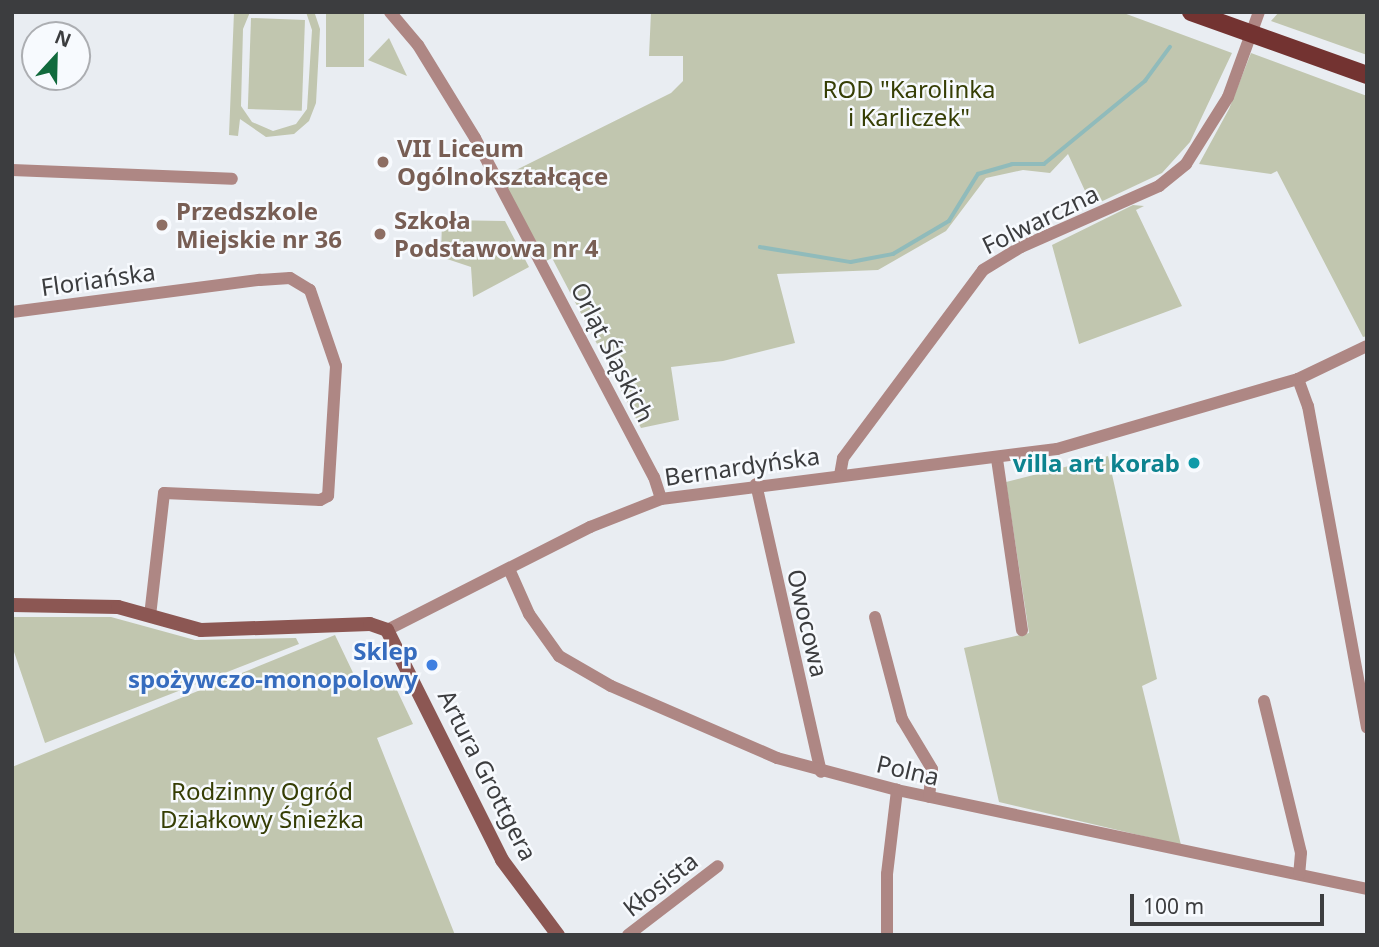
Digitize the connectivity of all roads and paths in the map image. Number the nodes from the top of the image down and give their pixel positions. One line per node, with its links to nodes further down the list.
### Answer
1 (390, 12): 13 (street, Orląt Śląskich)
2 (1191, 12): 4 (main road)
3 (1259, 12): 11 (street, Folwarczna)
4 (1367, 75)
5 (12, 170): 6 (street)
6 (232, 179)
7 (12, 312): 16 (street, Floriańska)
8 (1367, 346): 9 (street, Bernardyńska)
9 (1298, 379): 10 (street, Bernardyńska); 21 (street)
10 (997, 458): 11 (street, Bernardyńska); 19 (street)
11 (840, 475): 12 (street, Bernardyńska)
12 (756, 484): 13 (street, Bernardyńska); 22 (street, Owocowa)
13 (661, 499): 14 (street, Bernardyńska)
14 (509, 569): 18 (street, Bernardyńska); 22 (street, Polna)
15 (12, 605): 16 (street)
16 (150, 616): 18 (street)
17 (875, 617): 24 (street)
18 (387, 630): 28 (street, Artura Grottgera)
19 (1022, 630)
20 (1264, 701): 26 (street)
21 (1367, 728)
22 (821, 772): 23 (street, Polna)
23 (897, 790): 24 (street, Polna); 30 (street)
24 (929, 797): 26 (street, Polna)
25 (718, 866): 29 (street, Kłosista)
26 (1299, 874): 27 (street, Polna)
27 (1367, 889)
28 (558, 935)
29 (628, 935)
30 (887, 935)

